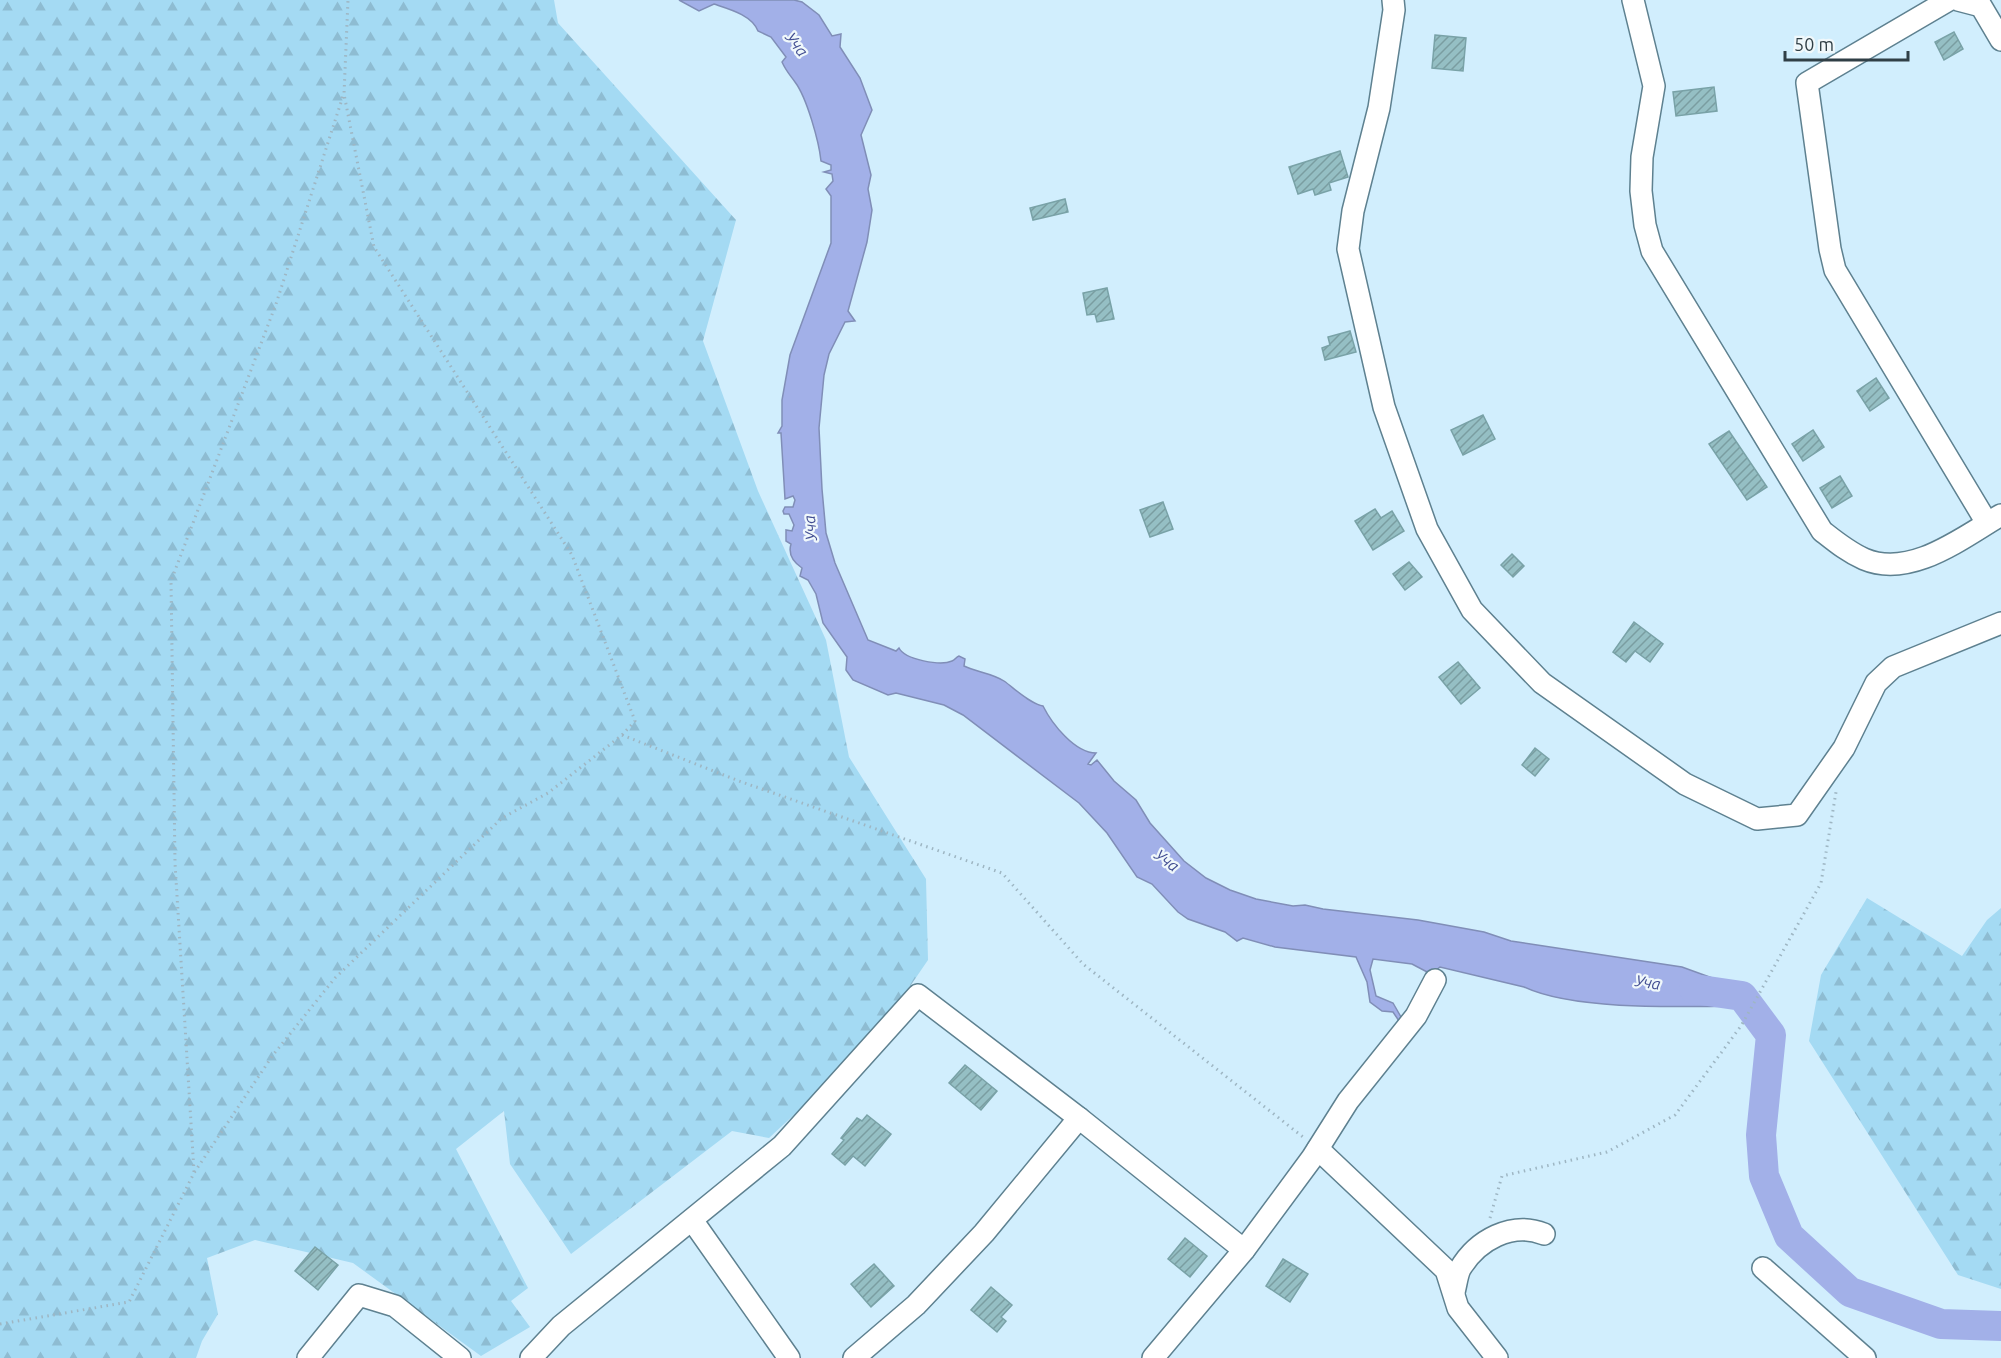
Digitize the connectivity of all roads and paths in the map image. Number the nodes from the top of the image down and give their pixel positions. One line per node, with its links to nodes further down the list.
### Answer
1 (348, 0): 7 (path)
2 (1393, 0): 9 (street)
3 (1633, 0): 8 (street)
4 (1949, 0): 8 (street)
5 (1958, 0): 6 (street)
6 (2001, 40)
7 (344, 94): 10 (path); 15 (path)
8 (1994, 519)
9 (2001, 623)
10 (622, 735): 14 (path); 15 (path)
11 (1838, 782): 18 (path)
12 (1435, 980): 14 (street)
13 (1079, 1118): 16 (street); 19 (street); 27 (street)
14 (1318, 1149): 19 (street); 21 (street)
15 (194, 1173): 22 (path)
16 (692, 1220): 25 (street); 26 (street)
17 (1544, 1234): 18 (street)
18 (1483, 1243): 21 (street)
19 (1244, 1250): 28 (street)
20 (1763, 1268): 30 (street)
21 (1454, 1292): 29 (street)
22 (0, 1324)
23 (308, 1358): 24 (street)
24 (460, 1358)
25 (531, 1358)
26 (789, 1358)
27 (854, 1358)
28 (1153, 1358)
29 (1497, 1358)
30 (1865, 1358)

